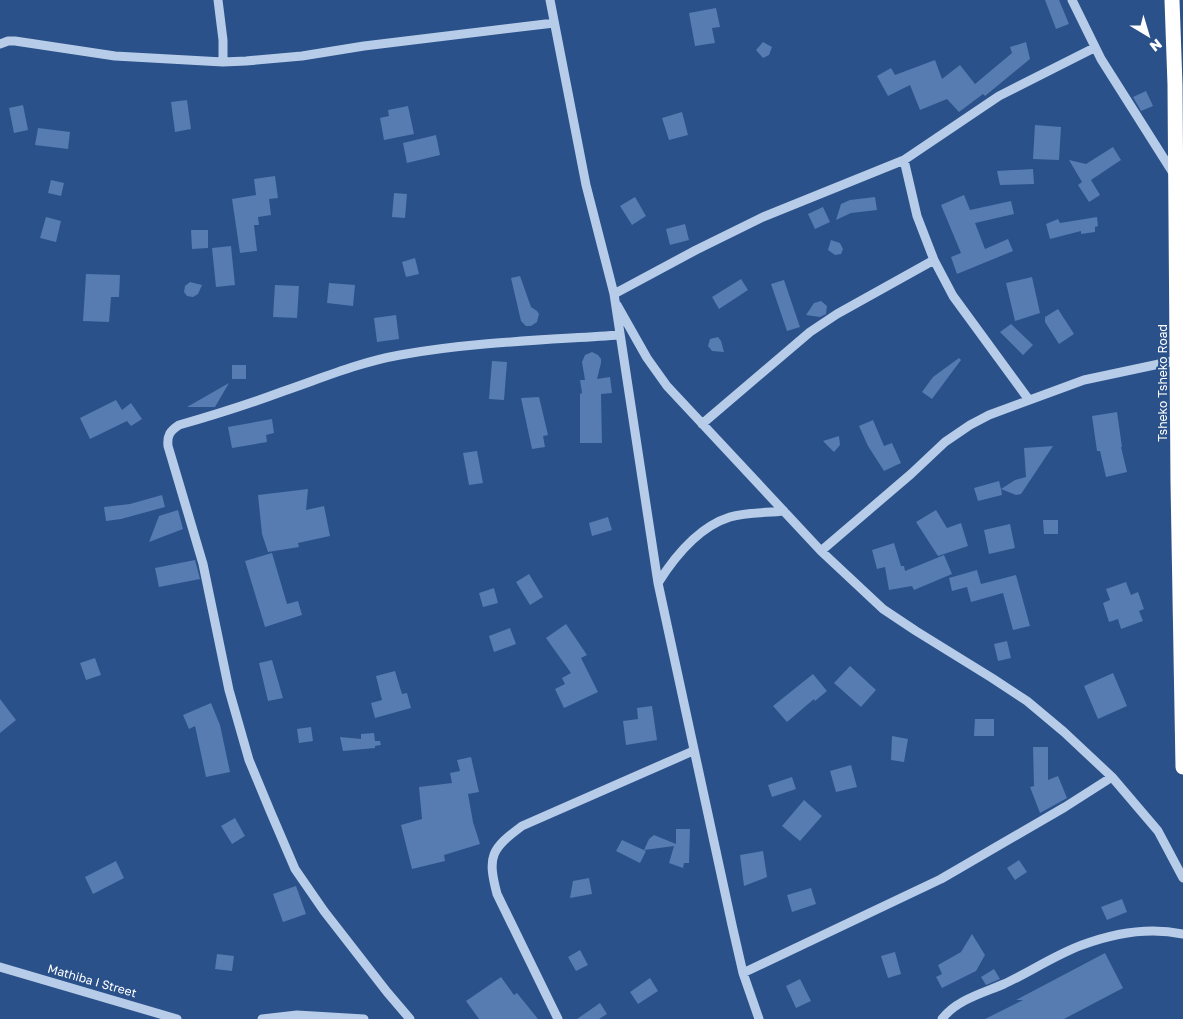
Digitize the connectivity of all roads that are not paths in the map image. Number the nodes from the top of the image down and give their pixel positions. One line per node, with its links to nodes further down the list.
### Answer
1 (218, 0): 8 (street)
2 (550, 0): 5 (street)
3 (1072, 0): 7 (street)
4 (1172, 0): 10 (highway, Tsheko Tsheko Road)
5 (554, 23): 8 (street); 13 (street)
6 (0, 44): 8 (street)
7 (1094, 48): 9 (street); 10 (street)
8 (223, 62)
9 (904, 160): 12 (street); 13 (street)
10 (1176, 179): 11 (highway, Tsheko Tsheko Road)
11 (1180, 222): 15 (highway, Tsheko Tsheko Road)
12 (934, 260): 16 (street); 17 (street)
13 (614, 297): 14 (street); 17 (street)
14 (620, 335): 20 (street); 32 (street)
15 (1180, 367): 16 (street); 21 (highway, Tsheko Tsheko Road)
16 (1029, 400): 19 (street)
17 (702, 424): 18 (street)
18 (784, 511): 19 (street); 20 (street)
19 (820, 551): 24 (street)
20 (658, 583): 22 (street)
21 (1182, 616): 23 (highway, Tsheko Tsheko Road)
22 (693, 751): 28 (street); 33 (street)
23 (1183, 767)
24 (1112, 777): 25 (street); 28 (street)
25 (1183, 878)
26 (1183, 934): 35 (street)
27 (0, 968): 29 (street, Mathiba I Street)
28 (743, 973): 34 (street)
29 (177, 1019)
30 (262, 1019): 31 (street)
31 (364, 1019)
32 (410, 1019)
33 (558, 1019)
34 (759, 1019)
35 (942, 1019)

